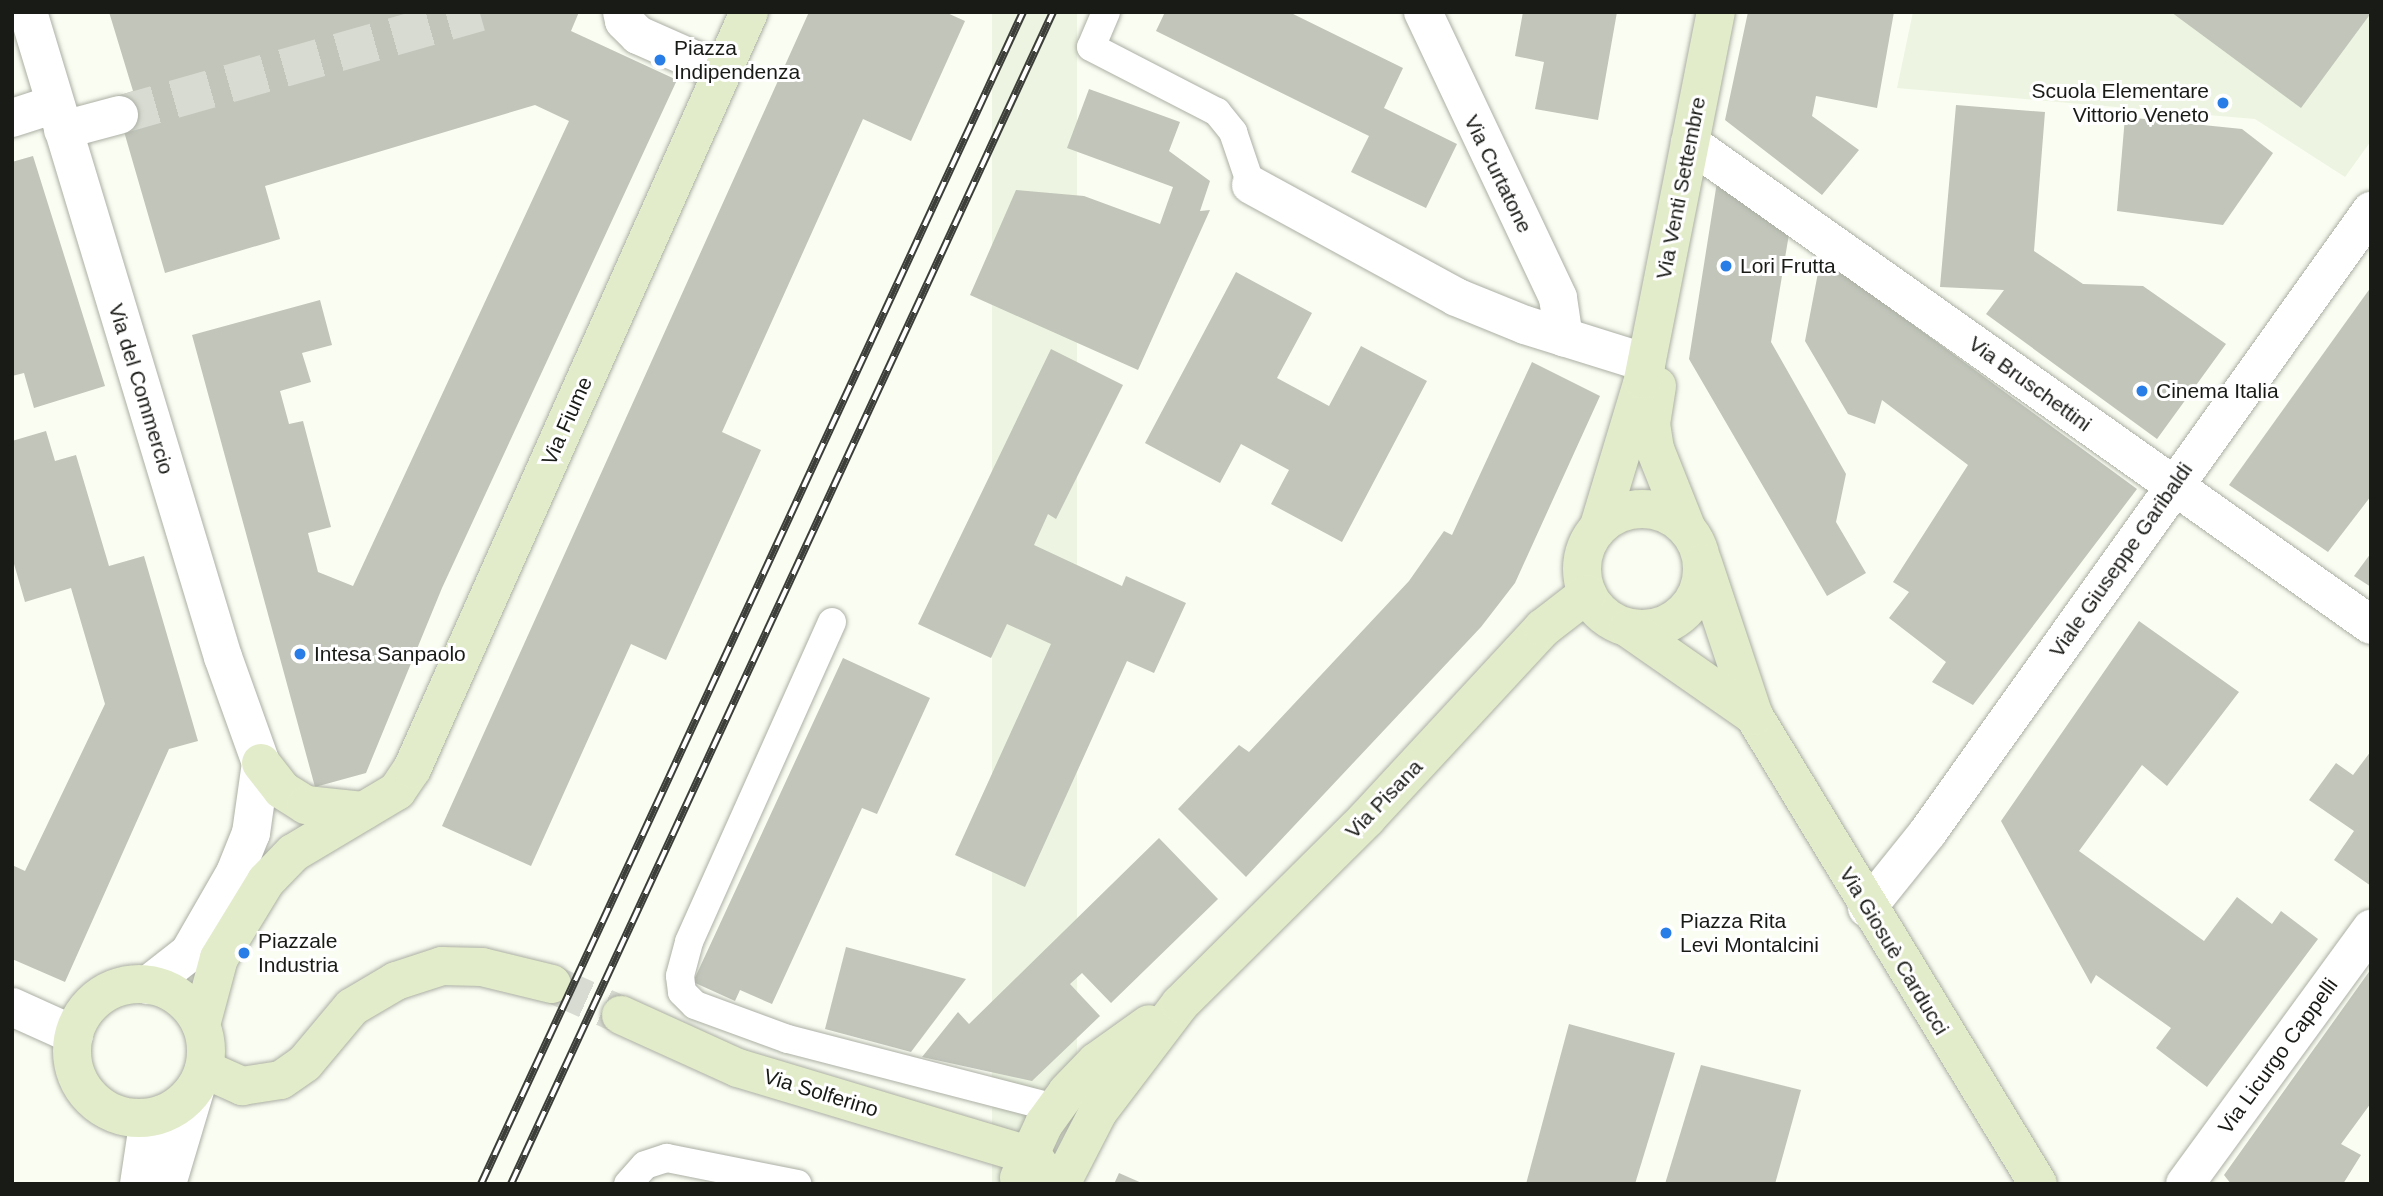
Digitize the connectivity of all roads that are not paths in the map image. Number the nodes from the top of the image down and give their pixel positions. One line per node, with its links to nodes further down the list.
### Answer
1 (28, 12): 9 (street, Via del Commercio)
2 (622, 12): 7 (street)
3 (749, 12): 7 (main road, Via Fiume)
4 (1106, 12): 12 (lane)
5 (1423, 12): 14 (street, Via Curtatone)
6 (1716, 12): 11 (main road, Via Venti Settembre)
7 (722, 72): 26 (main road, Via Fiume)
8 (119, 115): 9 (street)
9 (59, 117): 10 (street); 25 (street, Via del Commercio)
10 (12, 118)
11 (1690, 143): 15 (main road, Via Venti Settembre); 16 (street, Via Bruschettini)
12 (1251, 185): 14 (street)
13 (2371, 211): 16 (street, Viale Giuseppe Garibaldi)
14 (1564, 338): 15 (street)
15 (1646, 363): 17 (main road, Via Venti Settembre); 18 (main road, Via Venti Settembre)
16 (2173, 486): 22 (street, Via Bruschettini); 27 (street, Viale Giuseppe Garibaldi)
17 (1599, 526): 18 (main road); 20 (main road)
18 (1686, 527): 19 (main road)
19 (1703, 563): 23 (main road); 24 (main road, Via Giosuè Carducci)
20 (1587, 594): 23 (main road); 31 (main road, Via Pisana)
21 (832, 622): 37 (lane)
22 (2371, 625)
23 (1628, 628): 24 (main road, Via Giosuè Carducci)
24 (1754, 716): 27 (main road, Via Giosuè Carducci)
25 (261, 763): 26 (main road); 30 (street)
26 (363, 811): 34 (main road)
27 (1867, 908): 45 (main road, Via Giosuè Carducci)
28 (2371, 929): 46 (street, Via Licurgo Cappelli)
29 (552, 984): 36 (main road)
30 (148, 985): 34 (main road); 35 (main road)
31 (1180, 1004): 37 (main road, Via Pisana); 44 (main road, Via Pisana)
32 (12, 1007): 35 (street)
33 (621, 1014): 39 (main road, Via Solferino)
34 (201, 1025): 36 (main road)
35 (74, 1035): 38 (main road)
36 (200, 1078): 38 (main road); 41 (street)
37 (1054, 1108): 39 (main road, Via Pisana)
38 (149, 1118): 40 (street)
39 (1027, 1174)
40 (139, 1184)
41 (167, 1184)
42 (628, 1184): 43 (lane)
43 (797, 1184)
44 (1061, 1184)
45 (2038, 1184)
46 (2185, 1184)

